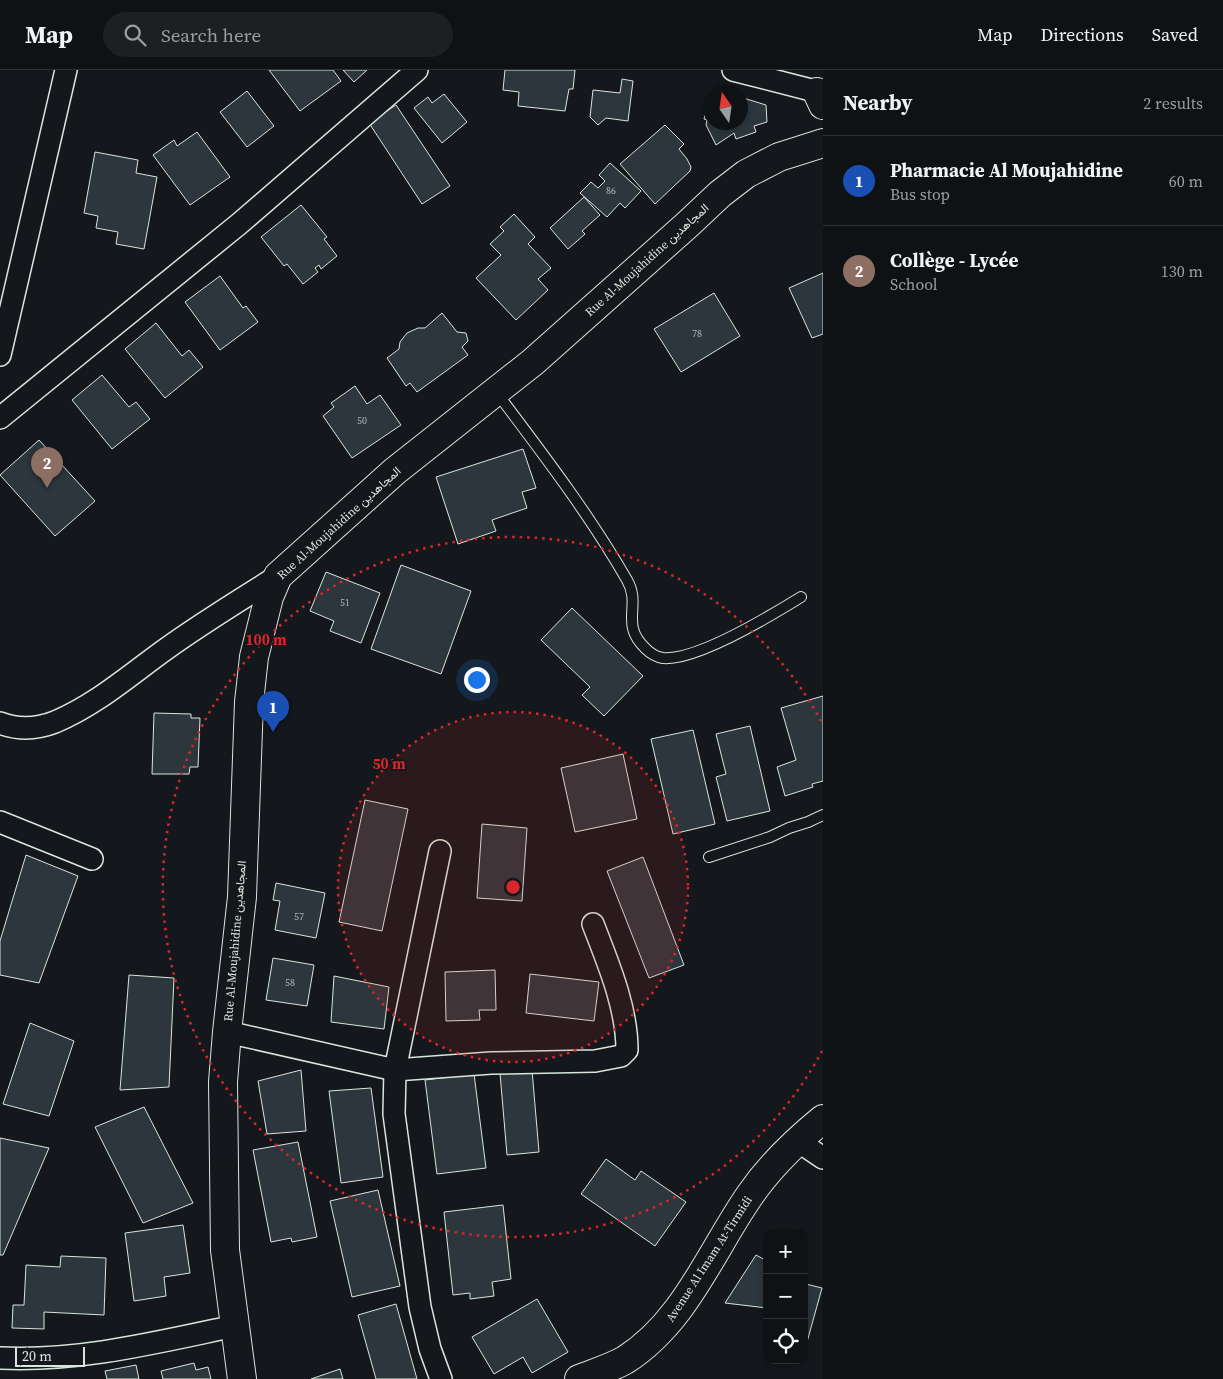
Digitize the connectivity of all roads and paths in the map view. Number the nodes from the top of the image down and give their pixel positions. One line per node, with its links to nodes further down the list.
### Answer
1 (66, 70): 6 (street)
2 (417, 70): 8 (street)
3 (732, 70): 4 (street)
4 (821, 97)
5 (823, 143): 7 (street, Rue Al-Moujahidine المجاهدين)
6 (0, 355)
7 (497, 392): 9 (street, Rue Al-Moujahidine المجاهدين); 10 (lane)
8 (0, 418)
9 (278, 576): 11 (street); 18 (street, Rue Al-Moujahidine المجاهدين)
10 (801, 597)
11 (0, 723)
12 (823, 814): 15 (lane)
13 (0, 822): 16 (street)
14 (440, 850): 19 (street)
15 (709, 857)
16 (92, 859)
17 (593, 924): 19 (street)
18 (226, 1032): 19 (street); 23 (street, Rue Al-Moujahidine المجاهدين)
19 (396, 1070): 26 (street)
20 (823, 1119): 21 (street, Avenue Al Imam At-Tirmidi)
21 (798, 1141): 22 (street); 27 (street, Avenue Al Imam At-Tirmidi)
22 (823, 1158)
23 (235, 1326): 24 (street); 25 (street, Rue Al-Moujahidine المجاهدين)
24 (0, 1358)
25 (242, 1379)
26 (441, 1379)
27 (579, 1379)

